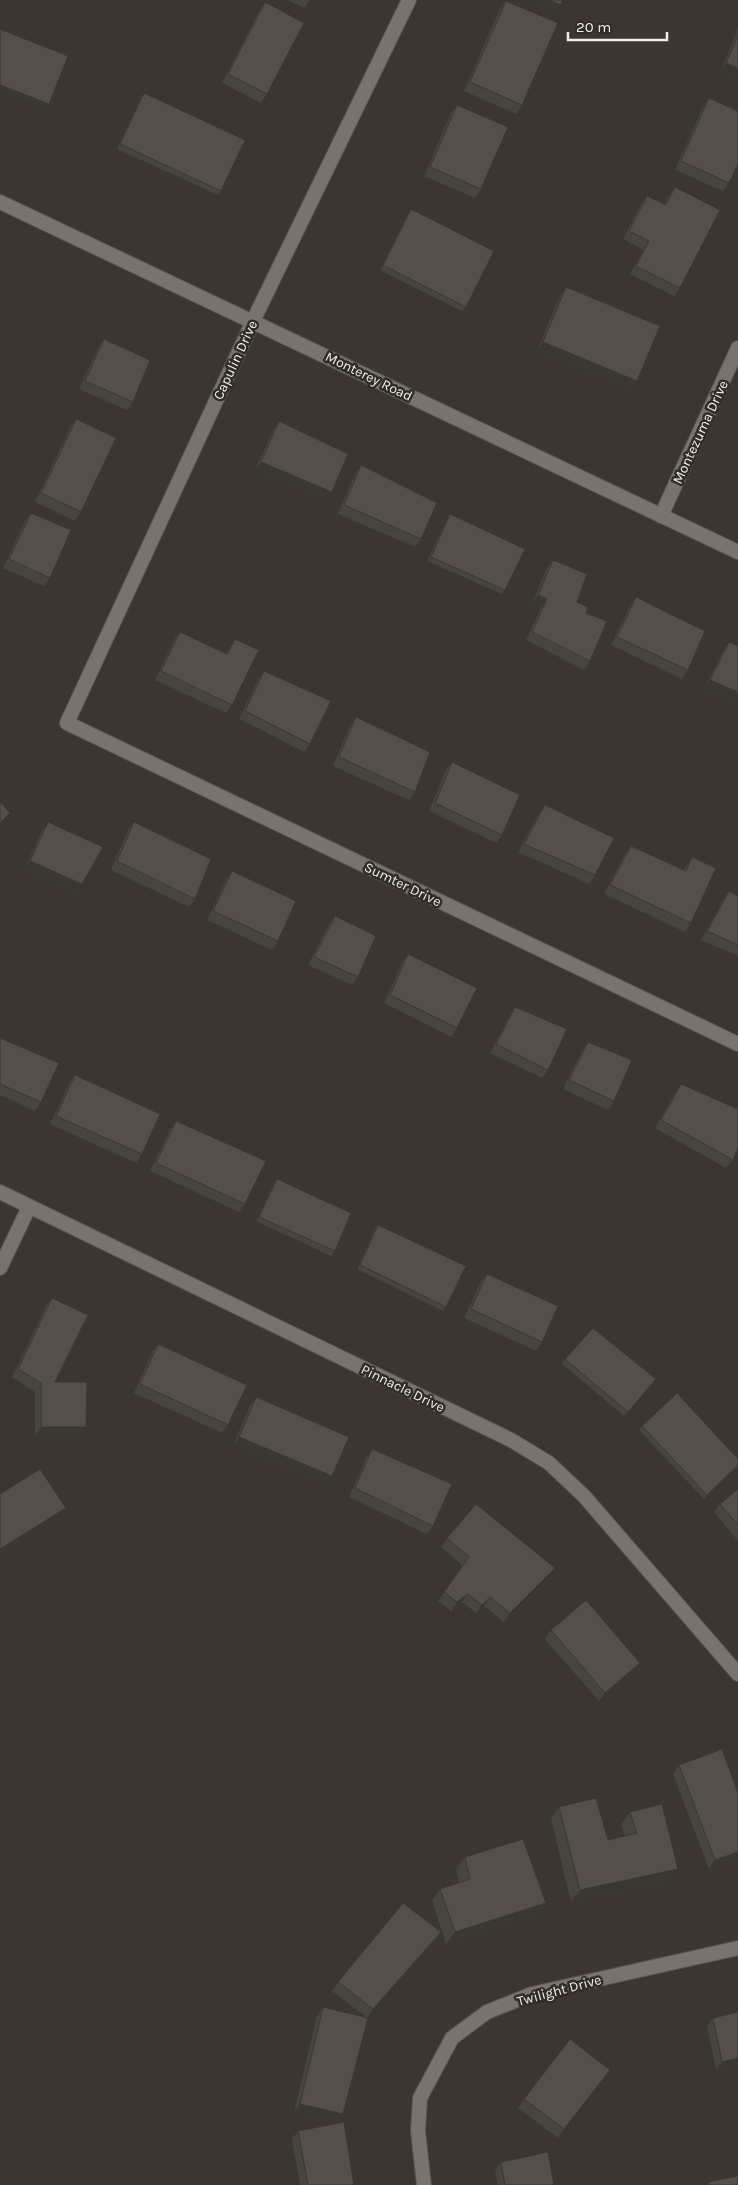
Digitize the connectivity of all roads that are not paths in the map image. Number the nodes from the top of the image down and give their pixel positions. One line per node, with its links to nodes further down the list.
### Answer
1 (409, 0): 3 (street, Capulin Drive)
2 (0, 202): 3 (street, Monterey Road)
3 (253, 321): 5 (street, Monterey Road); 7 (street, Capulin Drive)
4 (738, 348): 5 (street, Montezuma Drive)
5 (661, 516): 6 (street, Monterey Road)
6 (738, 552)
7 (67, 724): 8 (street, Sumter Drive)
8 (738, 1044)
9 (0, 1192): 10 (street, Pinnacle Drive)
10 (29, 1207): 11 (street); 12 (street, Pinnacle Drive)
11 (0, 1268)
12 (738, 1674)
13 (738, 1948): 14 (street, Twilight Drive)
14 (424, 2185)

